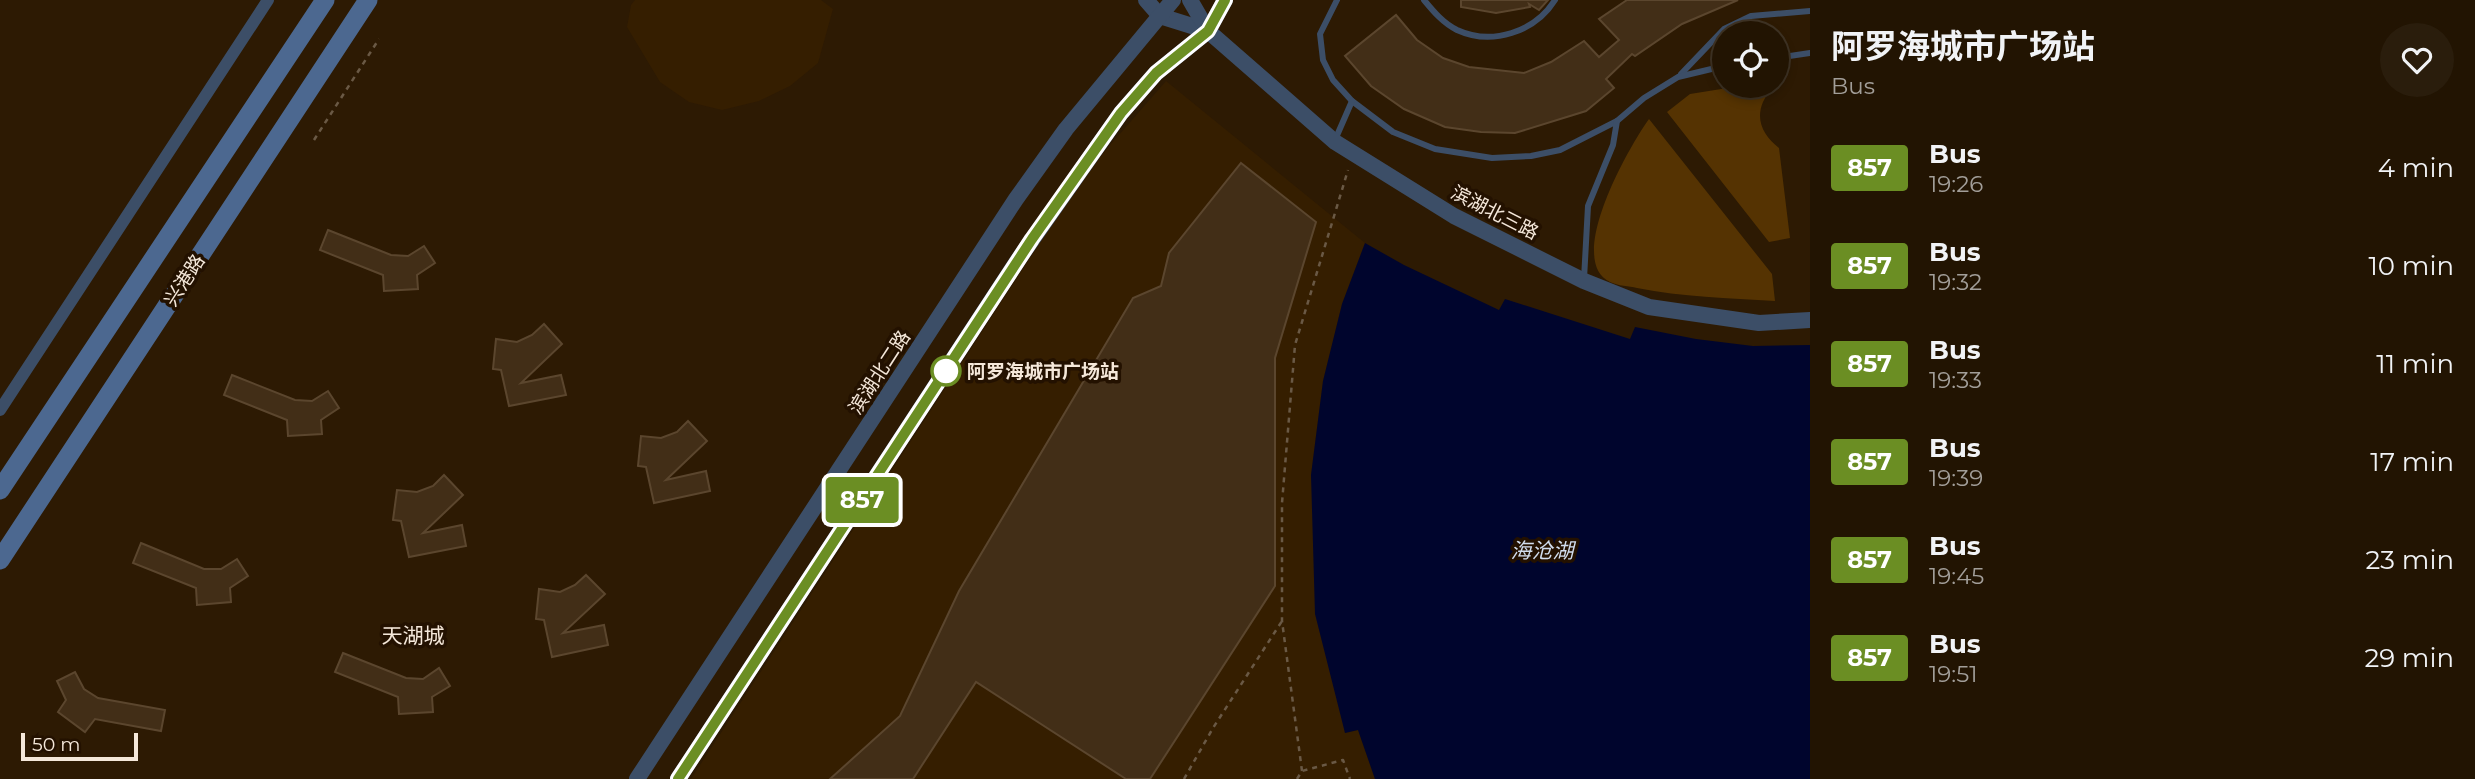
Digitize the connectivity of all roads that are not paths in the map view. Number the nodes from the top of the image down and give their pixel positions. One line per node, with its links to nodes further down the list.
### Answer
1 (268, 0): 23 (street)
2 (325, 0): 24 (main road, 兴港路)
3 (368, 0): 25 (main road, 兴港路)
4 (1146, 0): 12 (street)
5 (1173, 0): 12 (street, 滨湖北二路)
6 (1190, 0): 13 (street)
7 (1225, 0): 13 (street)
8 (1337, 0): 18 (lane)
9 (1424, 0): 10 (lane)
10 (1555, 0)
11 (1810, 11): 17 (lane)
12 (1160, 16): 13 (street); 26 (street, 滨湖北二路)
13 (1208, 31): 20 (street, 滨湖北三路); 27 (street)
14 (1810, 53): 15 (lane)
15 (1789, 56)
16 (1712, 69): 17 (lane)
17 (1678, 77): 19 (lane)
18 (1352, 101): 19 (lane); 20 (lane)
19 (1617, 121): 21 (lane)
20 (1335, 142): 21 (street, 滨湖北三路)
21 (1584, 281): 22 (street, 滨湖北三路)
22 (1810, 320)
23 (0, 410)
24 (0, 490)
25 (0, 560)
26 (637, 779)
27 (678, 779)

